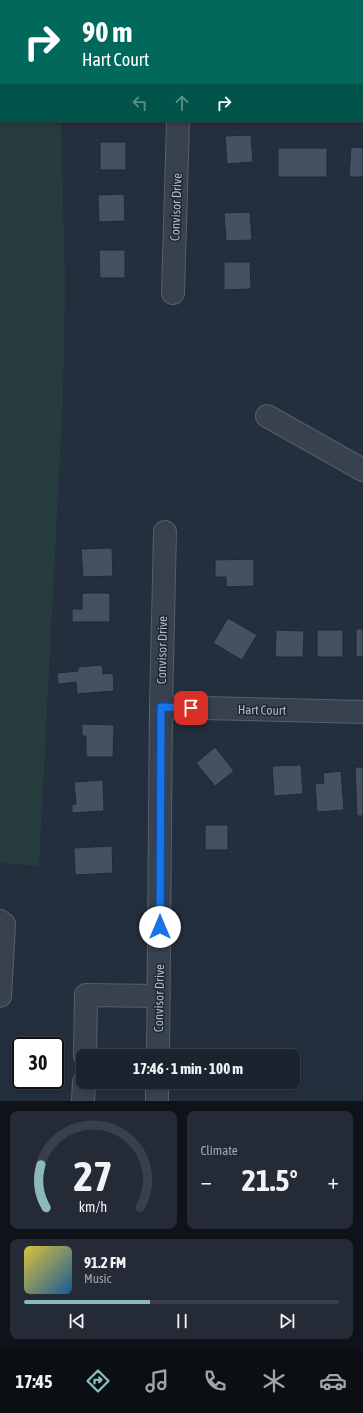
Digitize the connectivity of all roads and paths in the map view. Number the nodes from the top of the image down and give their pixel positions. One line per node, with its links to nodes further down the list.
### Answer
1 (178, 122): 2 (street, Convisor Drive)
2 (173, 293)
3 (267, 416): 4 (street)
4 (363, 470)
5 (165, 532): 6 (street, Convisor Drive)
6 (161, 707): 7 (street, Hart Court); 10 (street, Convisor Drive)
7 (363, 712)
8 (0, 921): 9 (street)
9 (0, 996)
10 (159, 996): 11 (street); 12 (street, Convisor Drive)
11 (84, 1049)
12 (158, 1049)
13 (84, 1089): 15 (street)
14 (158, 1089): 16 (street)
15 (83, 1101)
16 (157, 1101)

